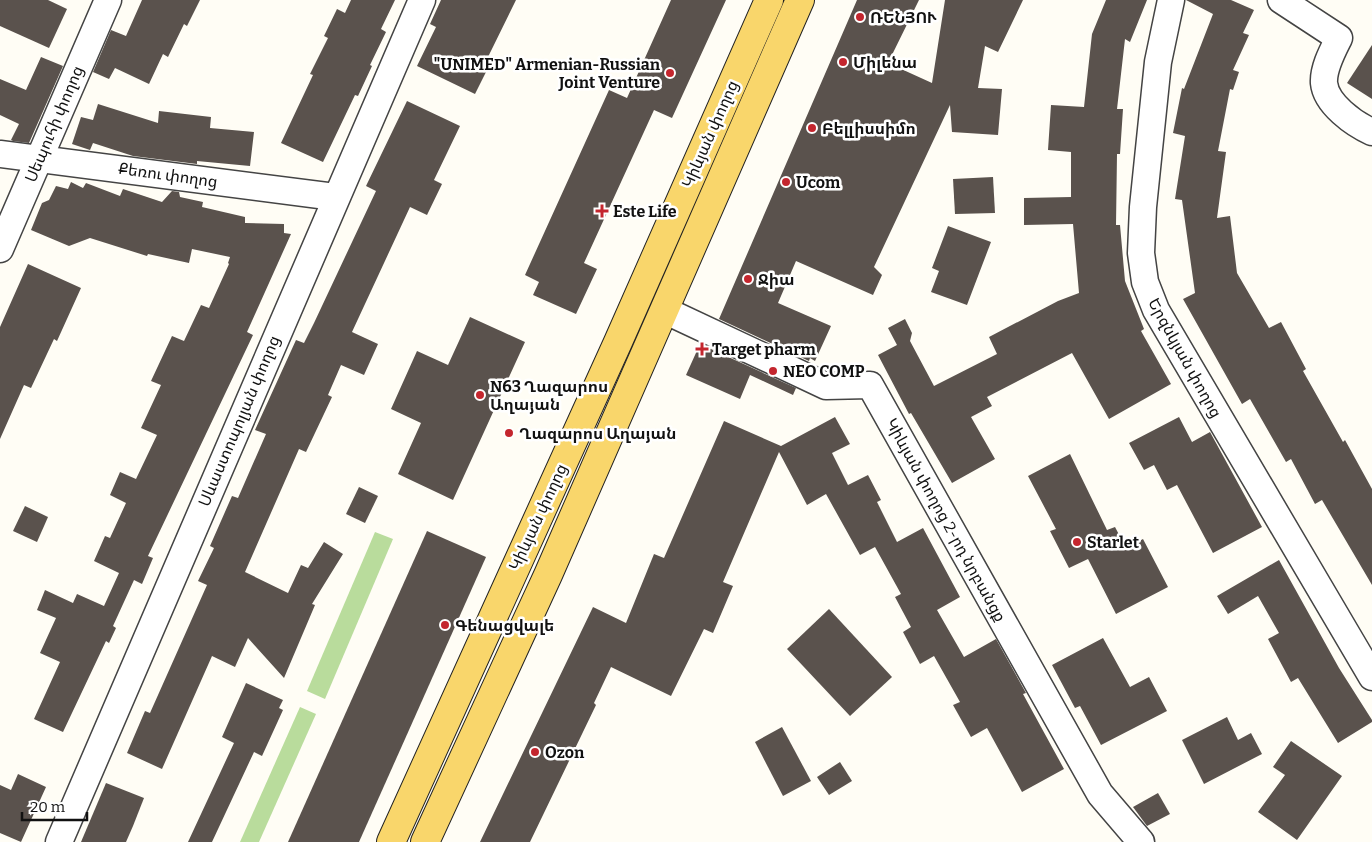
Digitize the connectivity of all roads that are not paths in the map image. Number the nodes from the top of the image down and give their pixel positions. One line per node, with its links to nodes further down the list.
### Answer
1 (108, 0): 9 (street, Սեպուհի փողոց)
2 (422, 0): 10 (street, Սևաստոպոլյան փողոց)
3 (769, 0): 13 (main road, Կիևյան փողոց)
4 (800, 0): 12 (main road, Կիևյան փողոց)
5 (1171, 0): 15 (street, Երզնկյան փողոց)
6 (1281, 0): 7 (street)
7 (1372, 132)
8 (0, 154): 9 (street, Քեռու փողոց)
9 (40, 158): 10 (street, Քեռու փողոց); 11 (street, Սեպուհի փողոց)
10 (335, 197): 16 (street, Սևաստոպոլյան փողոց)
11 (0, 249)
12 (664, 310): 14 (main road, Կիևյան փողոց); 19 (street, Կիևյան փողոց 2-րդ նրբանցք)
13 (550, 492): 14 (main road); 17 (main road, Կիևյան փողոց)
14 (577, 509): 18 (main road, Կիևյան փողոց)
15 (1372, 677)
16 (58, 842)
17 (391, 842)
18 (425, 842)
19 (1140, 842)

